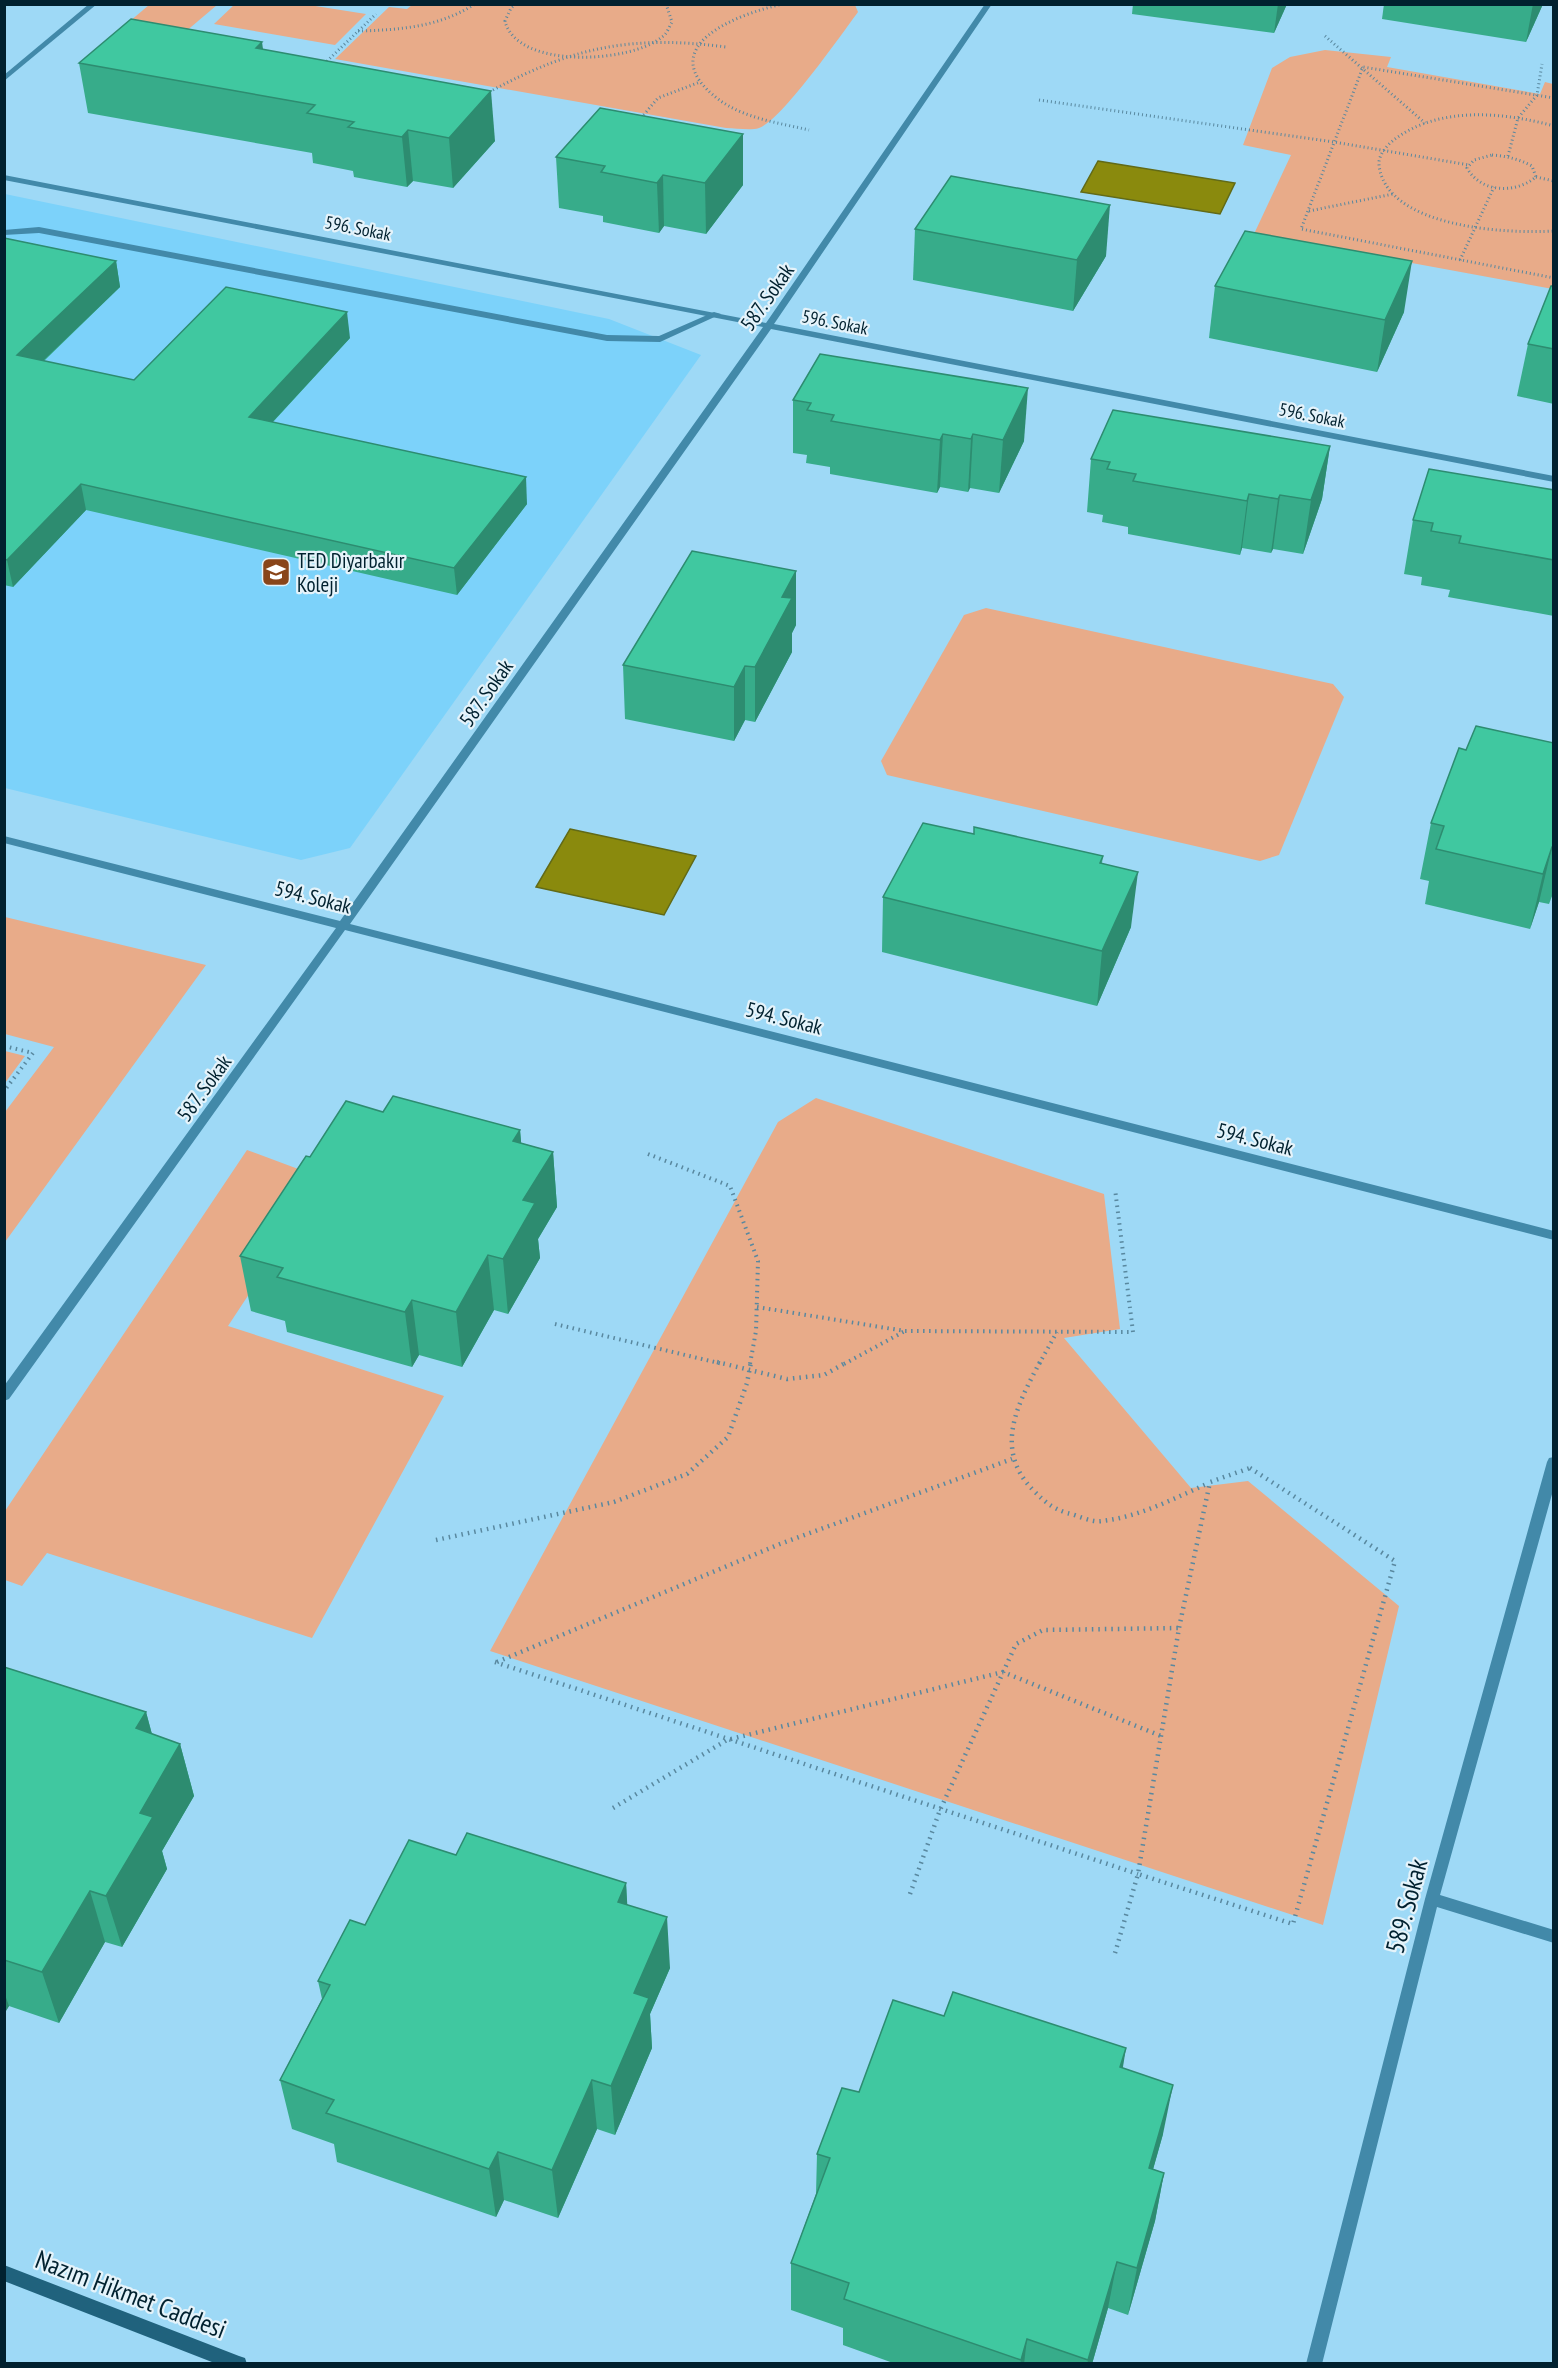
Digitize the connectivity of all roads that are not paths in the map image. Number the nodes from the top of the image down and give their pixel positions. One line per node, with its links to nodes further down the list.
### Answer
1 (94, 4): 3 (street)
2 (989, 4): 7 (street, 587. Sokak)
3 (4, 79)
4 (4, 177): 6 (street, 596. Sokak)
5 (4, 233): 6 (street)
6 (717, 314): 7 (street, 596. Sokak)
7 (770, 326): 8 (street, 596. Sokak); 10 (street, 587. Sokak)
8 (1554, 479)
9 (4, 839): 10 (street, 594. Sokak)
10 (344, 924): 11 (street, 594. Sokak); 12 (street, 587. Sokak)
11 (1554, 1236)
12 (4, 1396)
13 (1554, 1462): 14 (street, 589. Sokak)
14 (1432, 1899): 15 (street); 18 (street, 589. Sokak)
15 (1554, 1937)
16 (4, 2273): 17 (main road, Nazım Hikmet Caddesi)
17 (239, 2364)
18 (1314, 2364)

